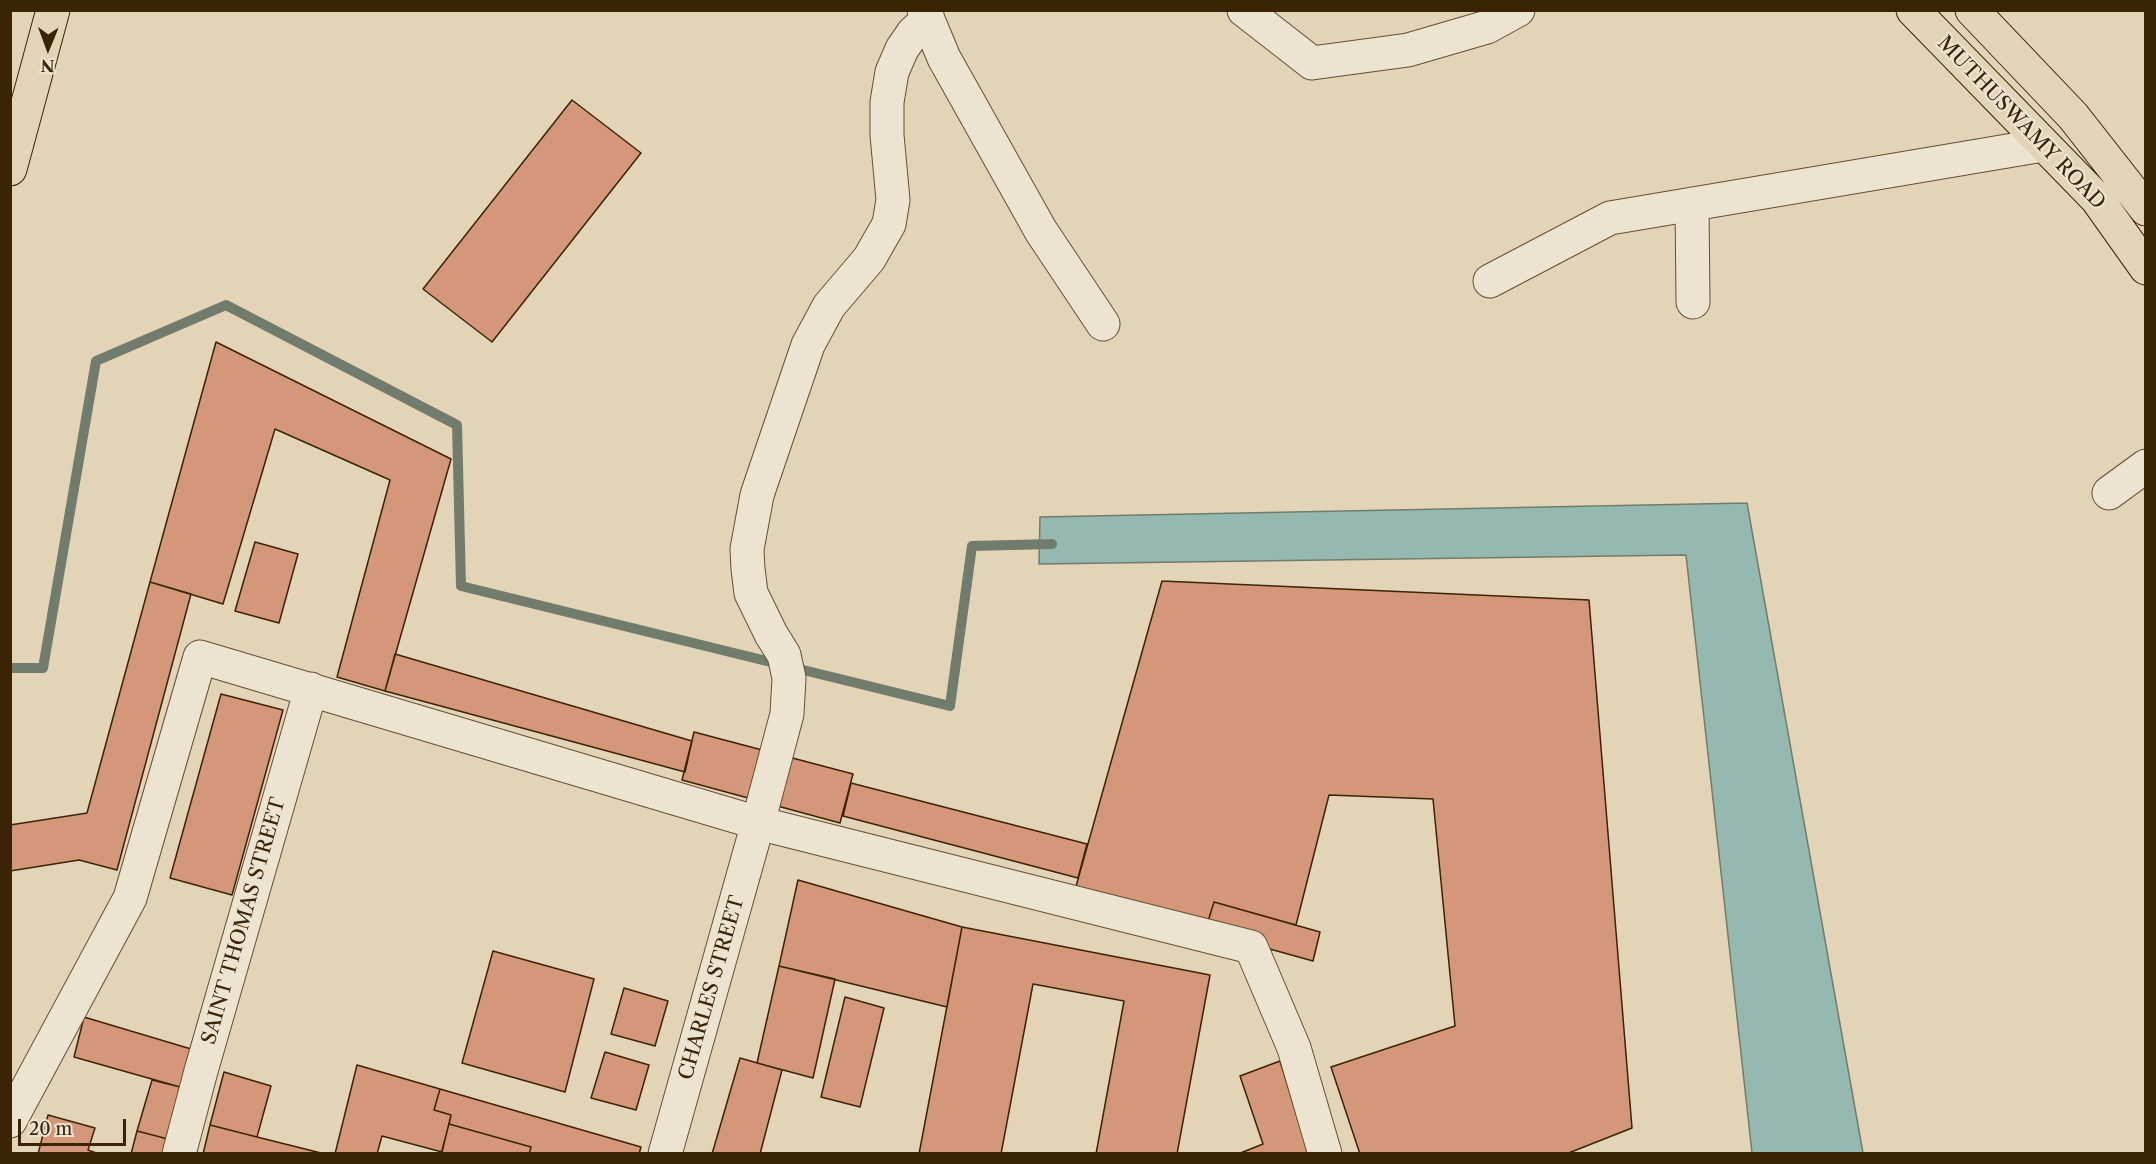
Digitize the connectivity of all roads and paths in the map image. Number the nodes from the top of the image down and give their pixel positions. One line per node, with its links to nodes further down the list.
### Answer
1 (53, 10): 8 (main road)
2 (1244, 10): 3 (street)
3 (1518, 10)
4 (1913, 10): 7 (main road, MUTHUSWAMY ROAD)
5 (1972, 10): 10 (main road, MUTHUSWAMY ROAD)
6 (926, 15): 14 (street); 18 (street, CHARLES STREET)
7 (2043, 145): 9 (street); 11 (main road, MUTHUSWAMY ROAD)
8 (10, 169)
9 (1692, 204): 12 (street); 13 (street)
10 (2145, 209)
11 (2145, 268)
12 (1490, 281)
13 (1693, 302)
14 (1103, 324)
15 (2145, 466): 16 (street)
16 (2109, 493)
17 (311, 689): 18 (street); 19 (street); 20 (street, SAINT THOMAS STREET)
18 (758, 823): 21 (street, CHARLES STREET); 22 (street)
19 (10, 1121)
20 (179, 1154)
21 (665, 1154)
22 (1325, 1154)

